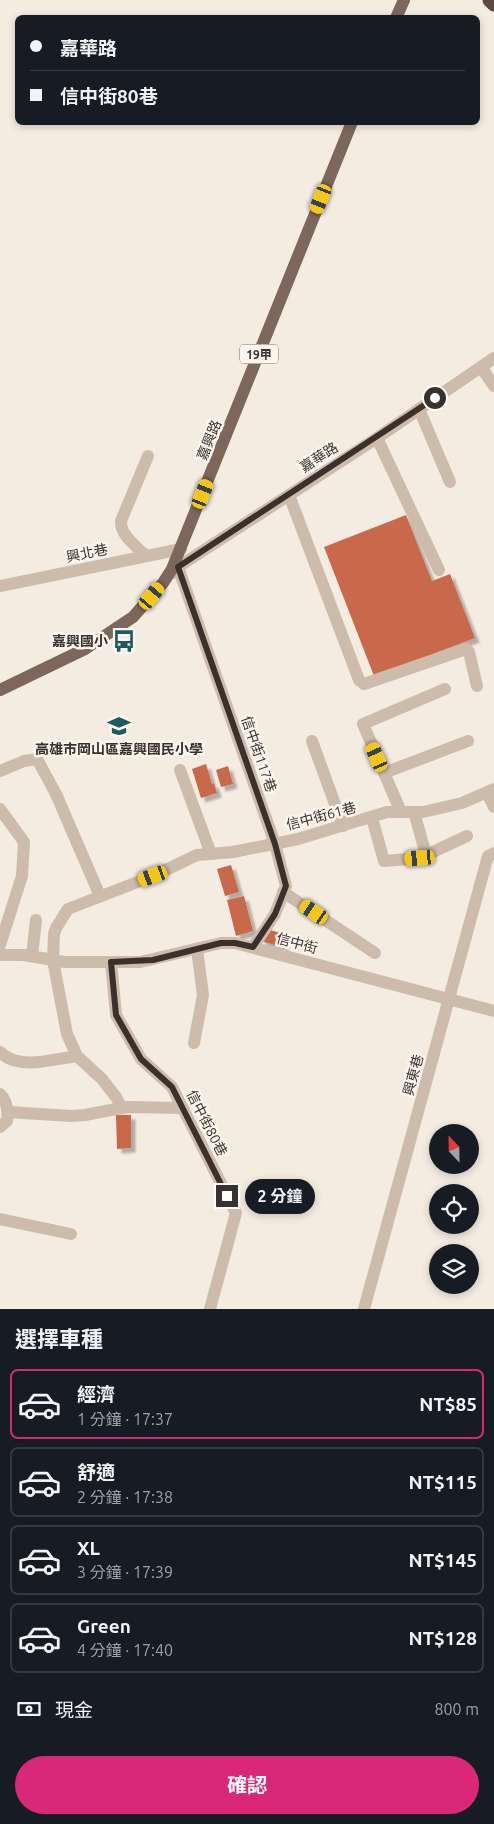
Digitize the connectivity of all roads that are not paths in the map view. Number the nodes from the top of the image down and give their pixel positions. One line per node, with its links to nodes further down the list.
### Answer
1 (404, 0): 4 (main road)
2 (490, 0): 3 (highway)
3 (494, 4)
4 (397, 15)
5 (351, 125): 14 (main road, 嘉興路 / 19甲)
6 (494, 358): 7 (street, 嘉華路)
7 (481, 367): 8 (street); 9 (street, 嘉華路)
8 (494, 386)
9 (419, 409): 10 (street, 嘉華路); 12 (street)
10 (377, 438): 13 (street, 嘉華路); 17 (street)
11 (148, 456): 15 (street)
12 (450, 482)
13 (290, 495): 16 (street, 嘉華路); 20 (street)
14 (181, 549): 15 (street, 興北巷); 18 (main road, 嘉興路 / 19甲)
15 (146, 556): 19 (street, 興北巷)
16 (178, 567): 18 (street, 嘉華路); 35 (street, 信中街117巷)
17 (439, 570)
18 (163, 583): 22 (main road, 嘉興路 / 19甲)
19 (0, 586)
20 (477, 686)
21 (446, 689): 27 (street)
22 (0, 690)
23 (312, 741): 33 (street)
24 (468, 741): 27 (street)
25 (180, 770): 37 (street)
26 (0, 771): 40 (street)
27 (384, 773): 31 (street)
28 (490, 791): 29 (street); 31 (street, 信中街61巷)
29 (494, 807)
30 (0, 809): 42 (street)
31 (407, 812): 32 (street, 信中街61巷); 38 (street)
32 (372, 818): 33 (street, 信中街61巷); 38 (street)
33 (343, 826): 35 (street, 信中街61巷)
34 (467, 836): 38 (street)
35 (275, 844): 37 (street, 信中街61巷); 39 (street, 信中街117巷)
36 (494, 853): 50 (street, 興東巷)
37 (211, 854): 40 (street, 信中街61巷)
38 (426, 855)
39 (283, 892): 43 (street, 信中街117巷); 45 (street)
40 (100, 896): 48 (street, 信中街61巷)
41 (36, 920): 47 (street)
42 (0, 945)
43 (253, 947): 44 (street, 信中街); 50 (street, 信中街)
44 (197, 949): 49 (street, 信中街); 52 (street)
45 (375, 953)
46 (0, 955): 47 (street, 信中街)
47 (32, 956): 48 (street, 信中街)
48 (52, 960): 49 (street, 信中街); 54 (street, 信中街61巷)
49 (111, 962): 57 (street, 信中街80巷)
50 (449, 1000): 51 (street, 信中街); 63 (street, 興東巷)
51 (494, 1011)
52 (194, 1043)
53 (0, 1052): 54 (street)
54 (77, 1056): 56 (street)
55 (0, 1094): 58 (street)
56 (122, 1108): 57 (street); 58 (street)
57 (183, 1108): 62 (street, 信中街80巷)
58 (8, 1112): 59 (street)
59 (0, 1127)
60 (0, 1219): 61 (street)
61 (71, 1234)
62 (210, 1309)
63 (364, 1309)

